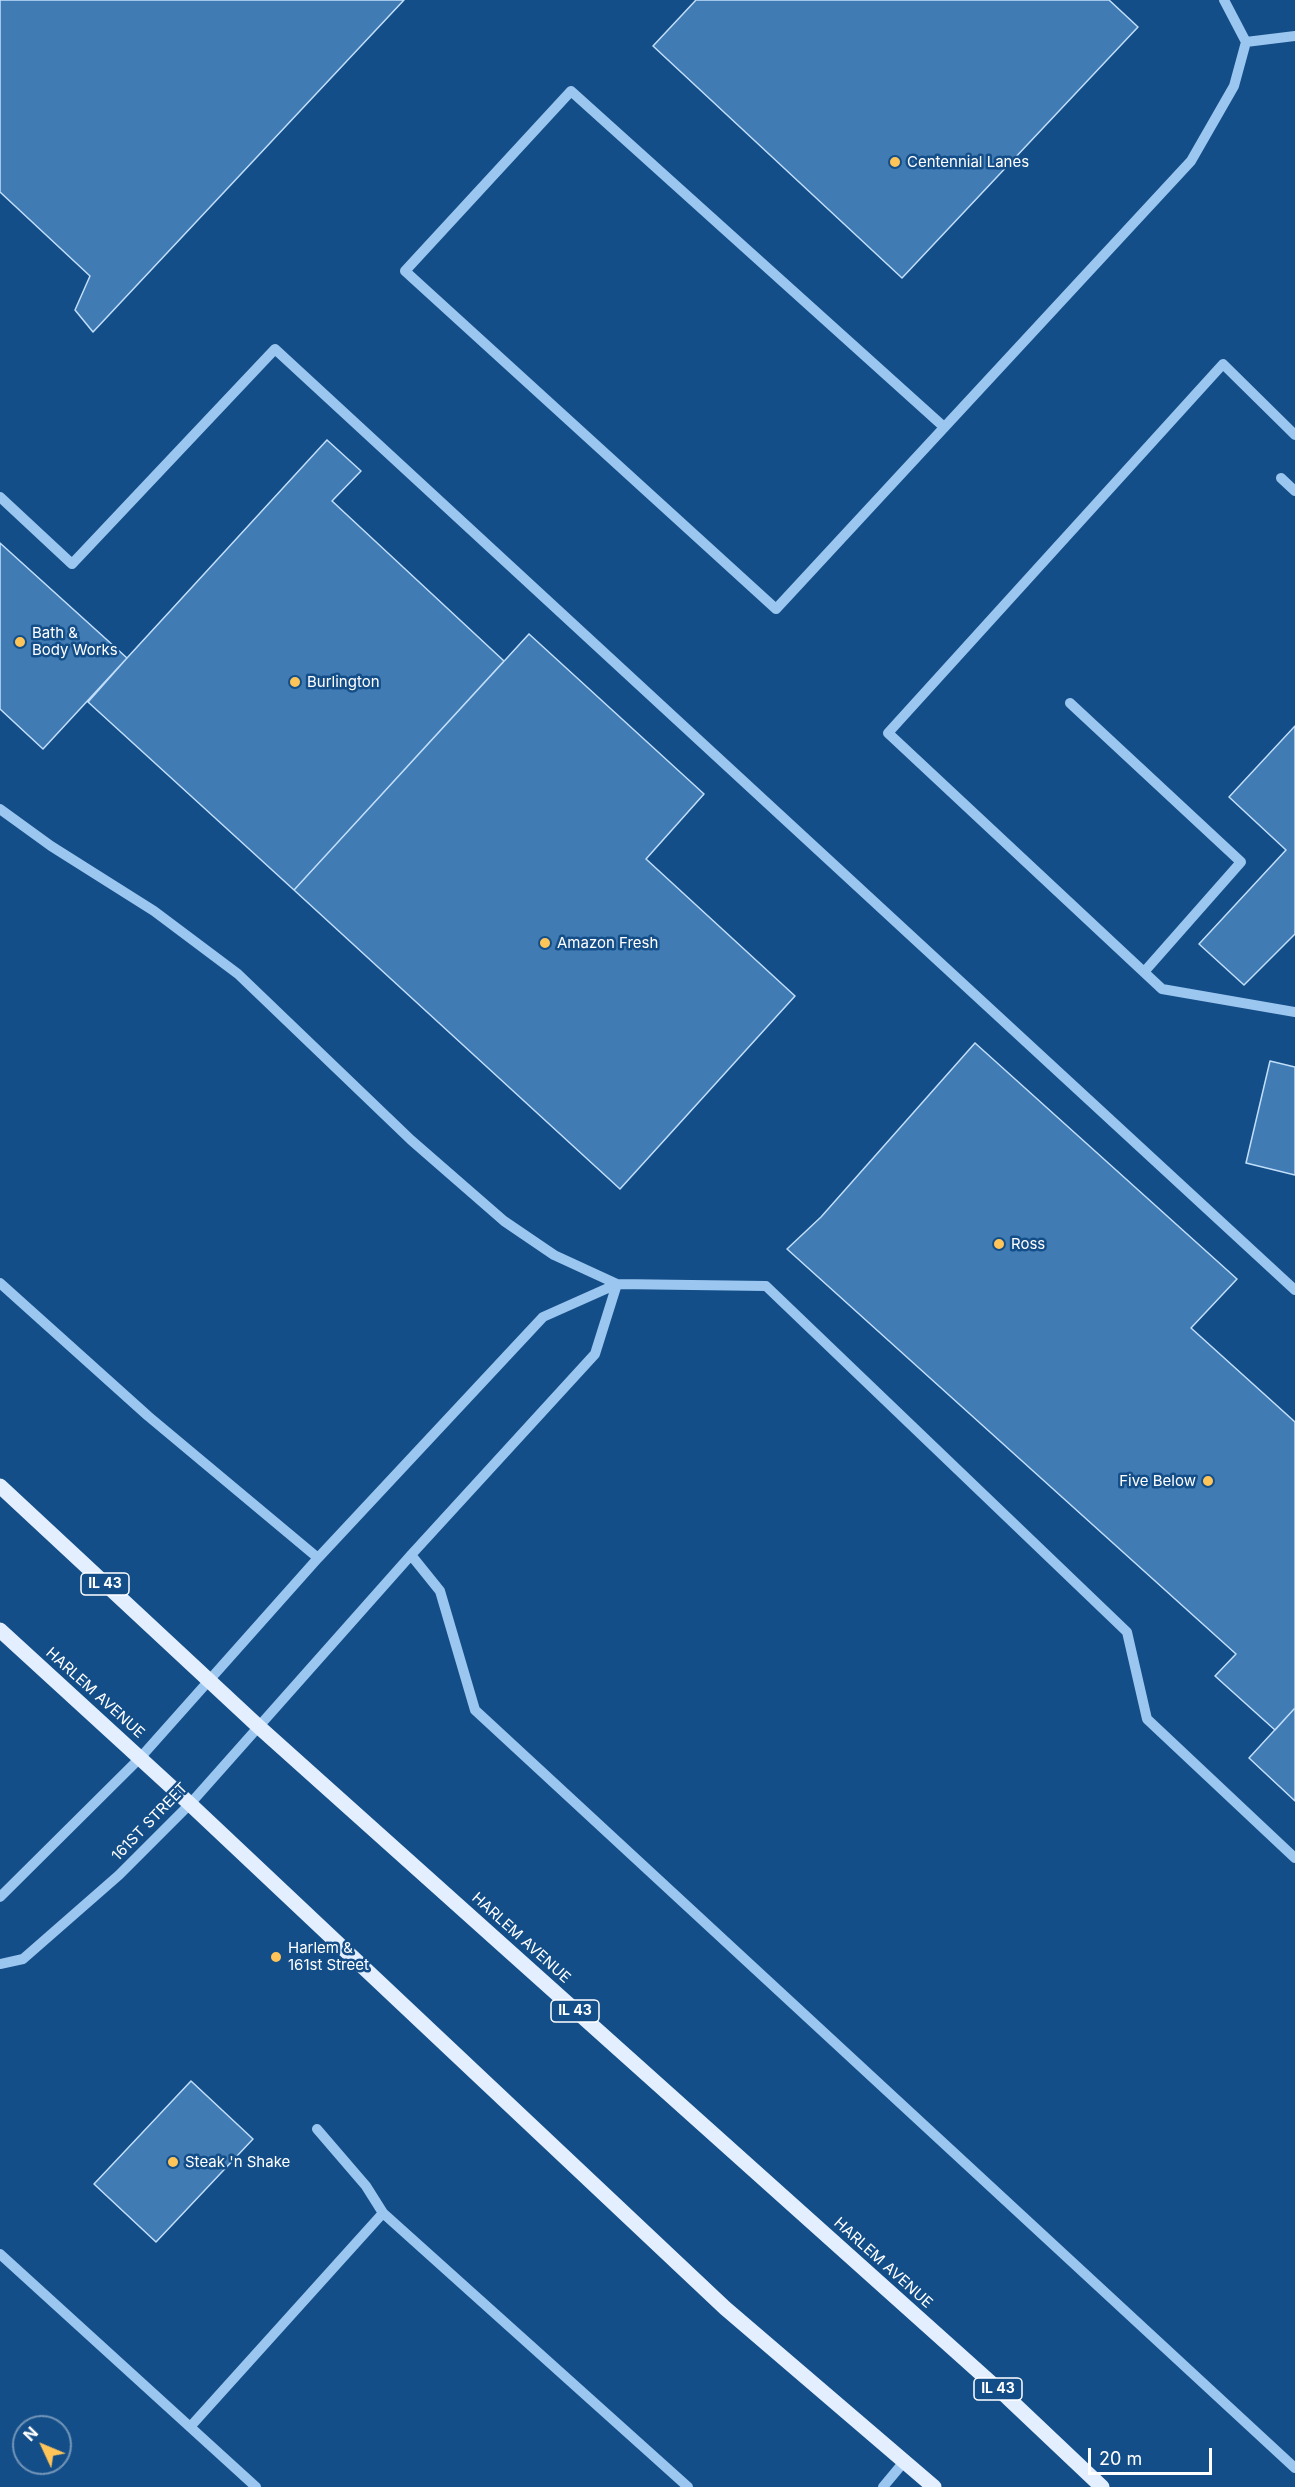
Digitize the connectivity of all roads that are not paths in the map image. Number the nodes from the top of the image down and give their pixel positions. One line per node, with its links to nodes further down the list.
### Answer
1 (1224, 0): 3 (lane)
2 (1295, 36): 3 (lane)
3 (1246, 42): 4 (lane)
4 (944, 428): 4 (lane)
5 (1295, 435): 11 (lane)
6 (1281, 478): 7 (lane)
7 (1295, 491)
8 (0, 497): 15 (lane)
9 (1070, 703): 11 (lane)
10 (0, 809): 14 (lane)
11 (1144, 972): 12 (lane)
12 (1295, 1012)
13 (0, 1283): 18 (lane)
14 (617, 1284): 17 (lane, 161ST STREET); 18 (lane); 24 (lane)
15 (1295, 1290)
16 (0, 1486): 20 (main road, HARLEM AVENUE / IL 43)
17 (411, 1555): 21 (lane, 161ST STREET); 32 (lane)
18 (318, 1558): 20 (lane)
19 (0, 1630): 22 (main road, HARLEM AVENUE)
20 (209, 1682): 21 (main road, HARLEM AVENUE / IL 43); 22 (lane)
21 (259, 1727): 23 (lane, 161ST STREET); 37 (main road, HARLEM AVENUE / IL 43)
22 (140, 1758): 23 (main road, HARLEM AVENUE); 25 (lane)
23 (190, 1804): 26 (lane, 161ST STREET); 31 (main road, HARLEM AVENUE)
24 (1295, 1858)
25 (0, 1897)
26 (0, 1964)
27 (317, 2129): 28 (lane)
28 (383, 2213): 30 (lane); 34 (lane)
29 (0, 2254): 30 (lane)
30 (190, 2427): 33 (lane)
31 (903, 2463): 35 (lane); 36 (main road, HARLEM AVENUE)
32 (1295, 2468)
33 (256, 2487)
34 (688, 2487)
35 (884, 2487)
36 (934, 2487)
37 (1102, 2487)

